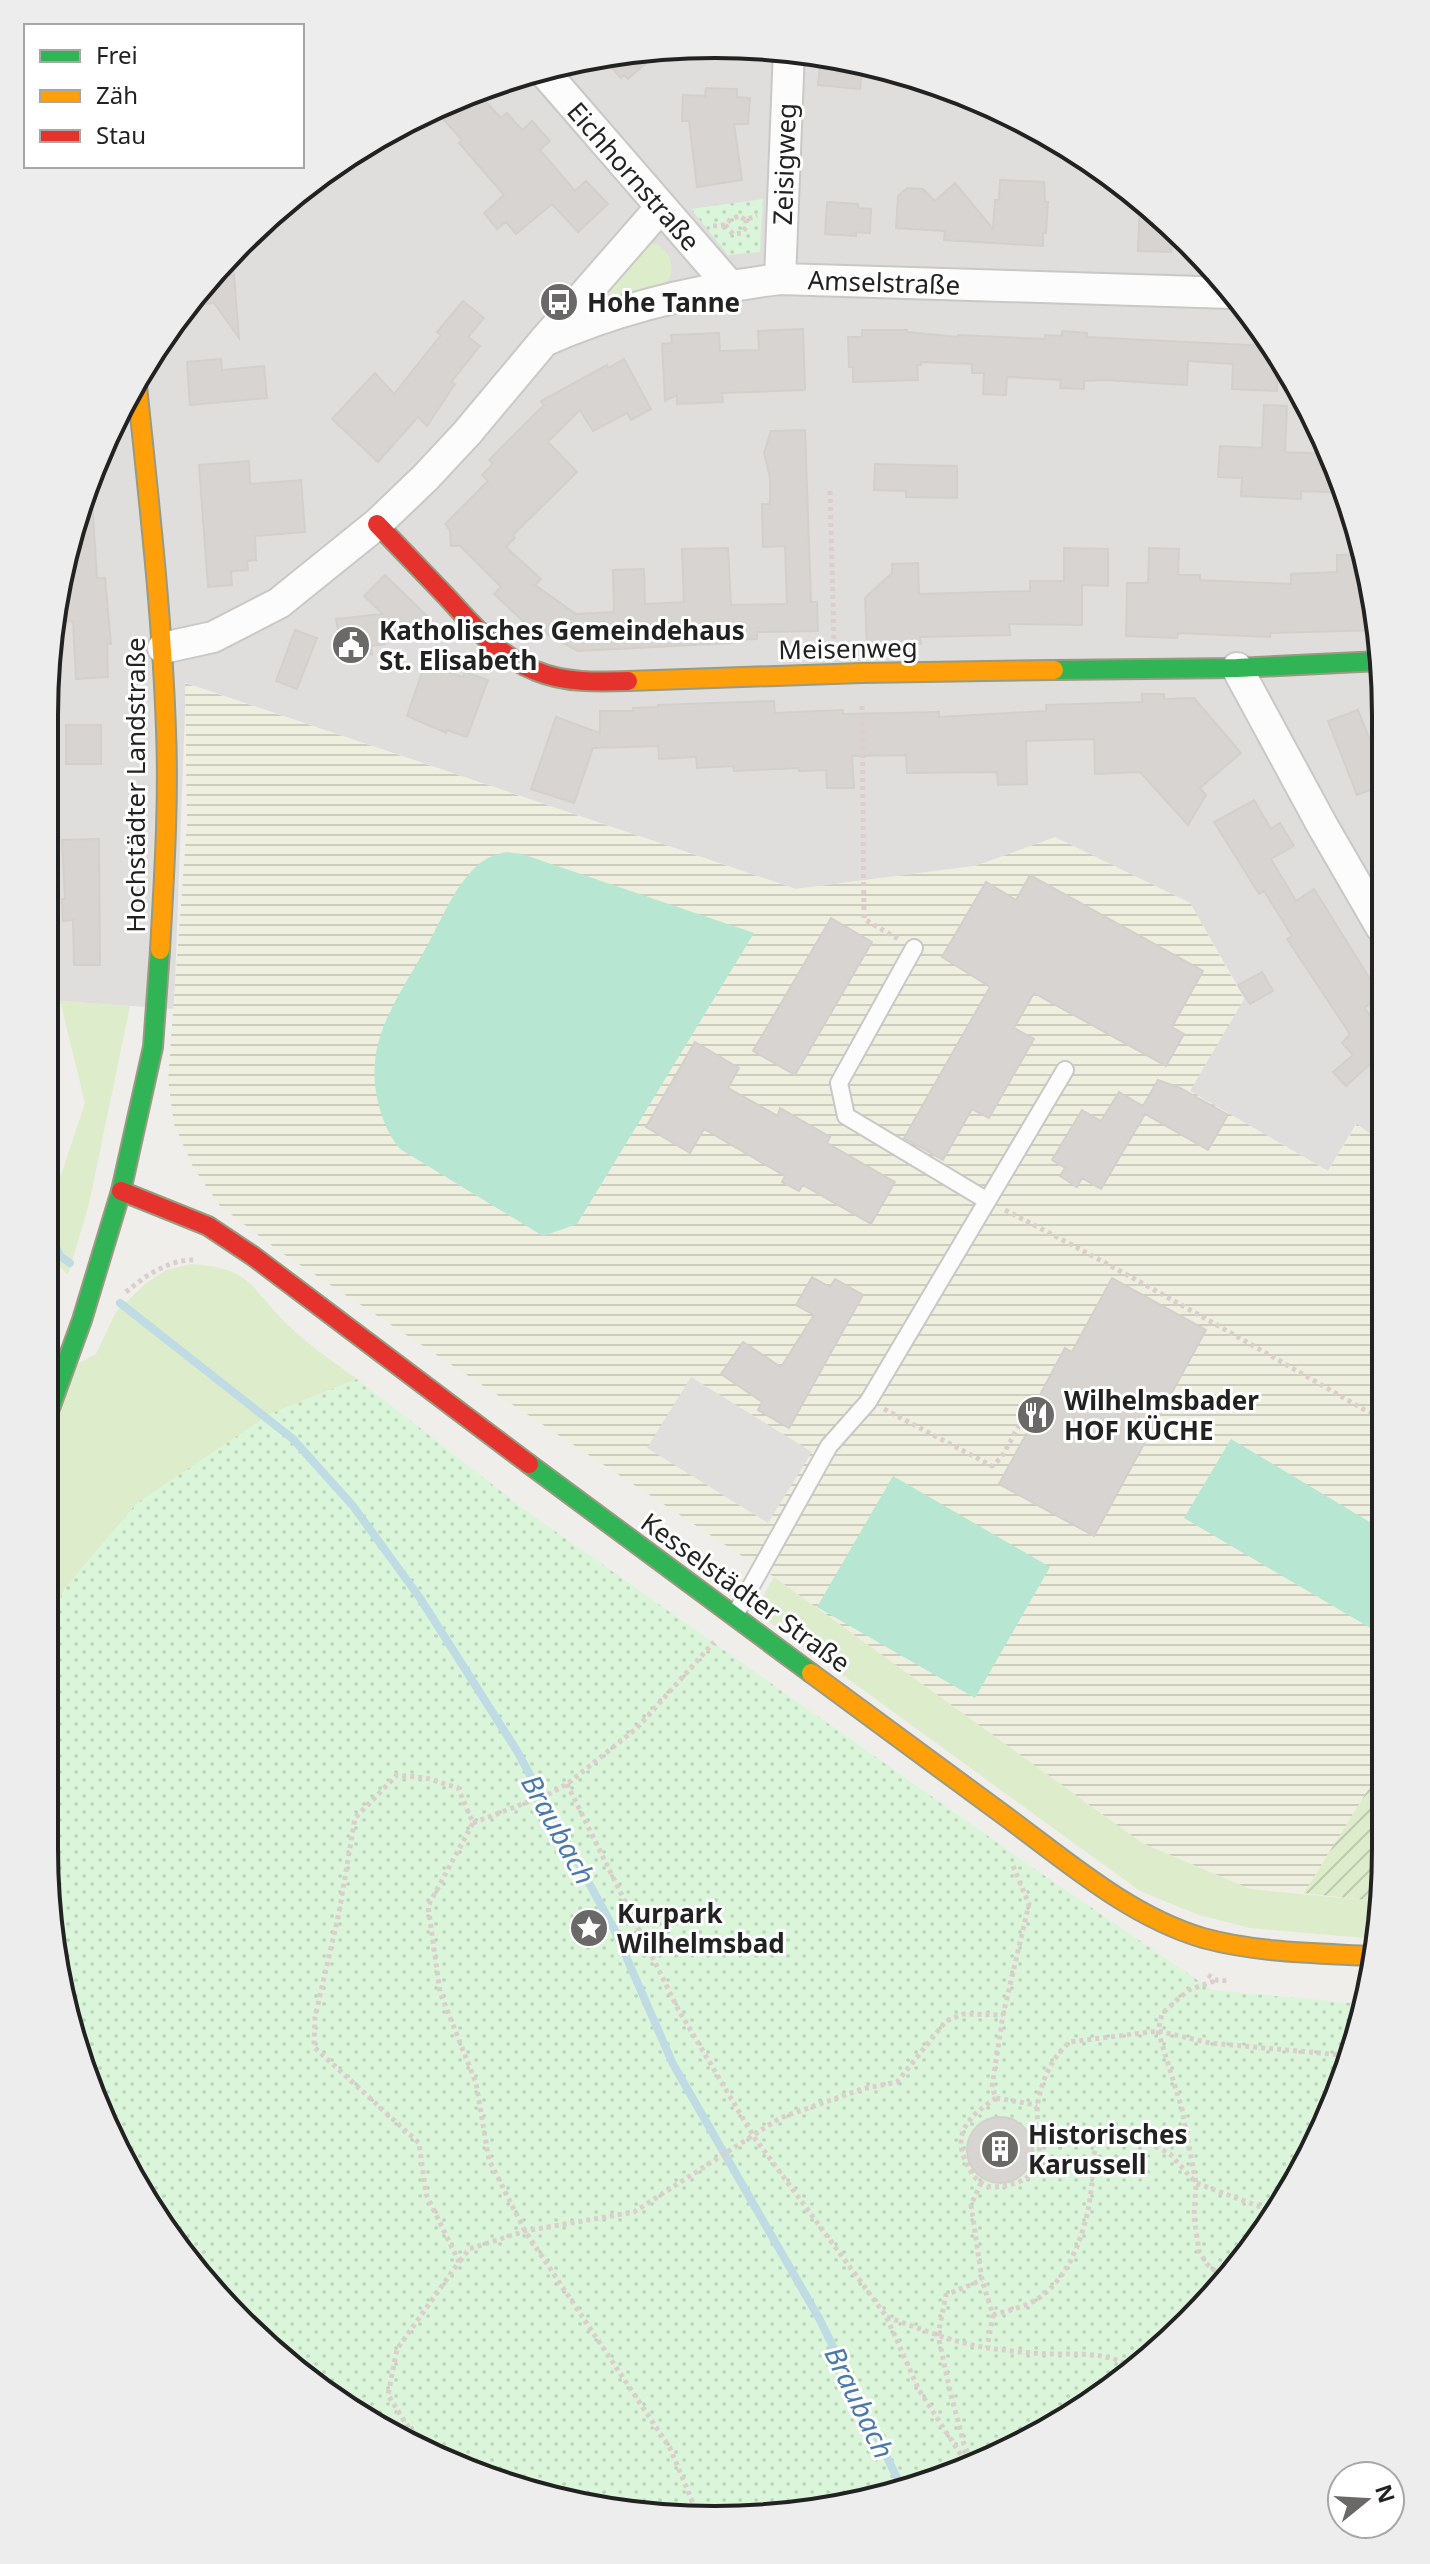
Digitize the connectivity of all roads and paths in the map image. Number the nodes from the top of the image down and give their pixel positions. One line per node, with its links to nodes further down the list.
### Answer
1 (788, 63): 3 (street, Zeisigweg)
2 (550, 79): 4 (street, Eichhornstraße)
3 (783, 195): 5 (path); 7 (street, Zeisigweg)
4 (669, 217): 6 (path); 9 (street, Eichhornstraße); 10 (street, Amselstraße)
5 (746, 220): 6 (path); 6 (path)
6 (725, 225)
7 (780, 279): 8 (street, Amselstraße); 9 (street, Amselstraße)
8 (1209, 282)
9 (729, 285): 10 (street, Amselstraße)
10 (544, 341): 13 (street, Amselstraße)
11 (138, 400): 14 (street, Hochstädter Landstraße)
12 (830, 491): 17 (path)
13 (377, 524): 14 (street, Amselstraße); 17 (street, Meisenweg)
14 (163, 648): 22 (street, Hochstädter Landstraße)
15 (1370, 662): 16 (street, Meisenweg)
16 (1237, 668): 18 (street, Meisenweg); 19 (street)
17 (835, 673): 18 (street, Meisenweg)
18 (862, 673): 20 (path)
19 (1372, 911)
20 (914, 948): 23 (lane)
21 (1065, 1070): 23 (lane)
22 (121, 1191): 26 (street, Hochstädter Landstraße); 30 (street, Kesselstädter Straße)
23 (986, 1200): 27 (lane); 28 (path)
24 (202, 1260): 25 (path)
25 (122, 1295)
26 (58, 1386)
27 (868, 1402): 29 (path); 30 (lane)
28 (1372, 1414)
29 (1036, 1415)
30 (729, 1624): 31 (path); 34 (street, Kesselstädter Straße)
31 (567, 1784): 32 (path); 41 (path)
32 (473, 1823): 45 (path); 46 (path)
33 (1010, 1859): 36 (path)
34 (1363, 1955)
35 (1215, 1980): 37 (path)
36 (1003, 2015): 39 (path); 41 (path)
37 (1158, 2031): 38 (path); 40 (path); 43 (path)
38 (1339, 2055)
39 (996, 2098): 40 (path); 42 (path)
40 (1037, 2105): 42 (path)
41 (754, 2137): 45 (path); 50 (path)
42 (981, 2183): 48 (path)
43 (1196, 2183): 44 (path); 47 (path); 49 (path)
44 (1265, 2208)
45 (525, 2231): 46 (path); 57 (path)
46 (459, 2262): 54 (path)
47 (1217, 2272)
48 (982, 2280): 49 (path); 51 (path)
49 (993, 2315): 52 (path)
50 (886, 2316): 51 (path); 56 (path)
51 (938, 2335): 52 (path); 55 (path)
52 (987, 2348): 53 (path)
53 (1124, 2362)
54 (412, 2432)
55 (968, 2455)
56 (964, 2457)
57 (694, 2506)

